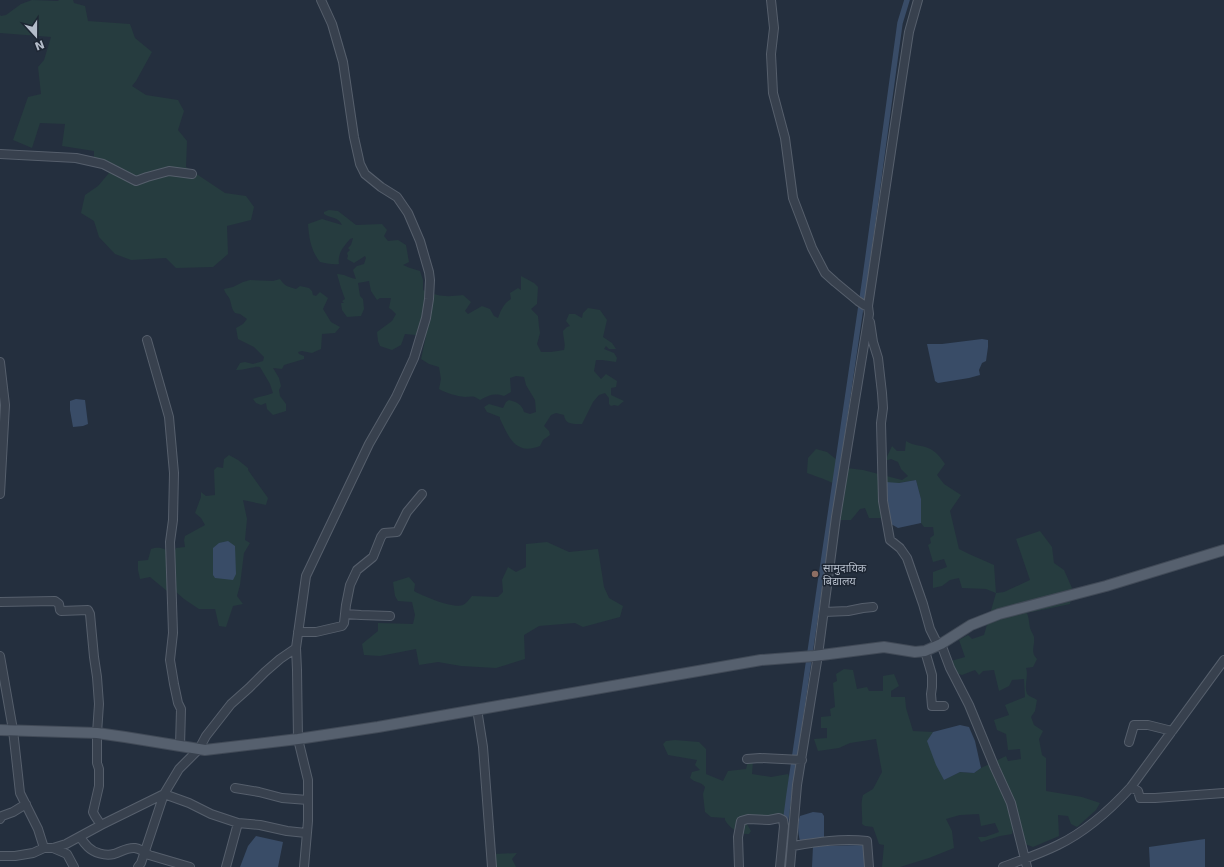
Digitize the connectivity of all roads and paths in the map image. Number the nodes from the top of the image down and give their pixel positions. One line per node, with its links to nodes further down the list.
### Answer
1 (321, 0): 17 (street)
2 (771, 0): 6 (street)
3 (918, 0): 6 (street)
4 (0, 154): 5 (street)
5 (192, 174)
6 (865, 306): 14 (street); 18 (street)
7 (147, 340): 32 (street)
8 (0, 362): 9 (street)
9 (0, 494)
10 (422, 494): 15 (street)
11 (1224, 550): 18 (main road)
12 (0, 602): 29 (street)
13 (873, 607): 14 (street)
14 (824, 612): 22 (street)
15 (345, 614): 16 (street); 17 (street)
16 (390, 616)
17 (298, 632): 19 (street)
18 (941, 644): 20 (main road); 52 (street)
19 (296, 648): 30 (street); 33 (street)
20 (925, 651): 22 (main road); 24 (street)
21 (0, 656): 27 (street)
22 (812, 656): 25 (main road); 35 (street)
23 (1224, 660): 28 (street)
24 (944, 706)
25 (477, 709): 30 (main road); 58 (street)
26 (0, 730): 27 (main road)
27 (12, 730): 29 (main road); 41 (street)
28 (1172, 731): 31 (street); 36 (street)
29 (97, 733): 32 (main road); 44 (street)
30 (298, 739): 33 (main road); 40 (street)
31 (1129, 742)
32 (180, 746): 33 (main road)
33 (199, 749): 39 (street)
34 (747, 759): 35 (street)
35 (796, 760): 47 (street)
36 (1131, 787): 38 (street); 52 (street)
37 (236, 788): 40 (street)
38 (1224, 793)
39 (164, 794): 43 (street); 44 (street); 50 (street)
40 (308, 800): 45 (street)
41 (26, 804): 42 (street); 48 (street)
42 (0, 819)
43 (238, 824): 45 (street); 56 (street)
44 (101, 825): 46 (street)
45 (306, 833): 57 (street)
46 (80, 837): 49 (street); 50 (street)
47 (793, 846): 61 (street); 62 (street)
48 (44, 848): 49 (street); 51 (street)
49 (54, 848): 53 (street)
50 (144, 851): 54 (street); 55 (street)
51 (0, 856)
52 (1026, 863): 63 (street)
53 (74, 867)
54 (138, 867)
55 (190, 867)
56 (226, 867)
57 (304, 867)
58 (492, 867)
59 (740, 867): 60 (street)
60 (780, 867)
61 (790, 867)
62 (869, 867)
63 (1003, 867)

